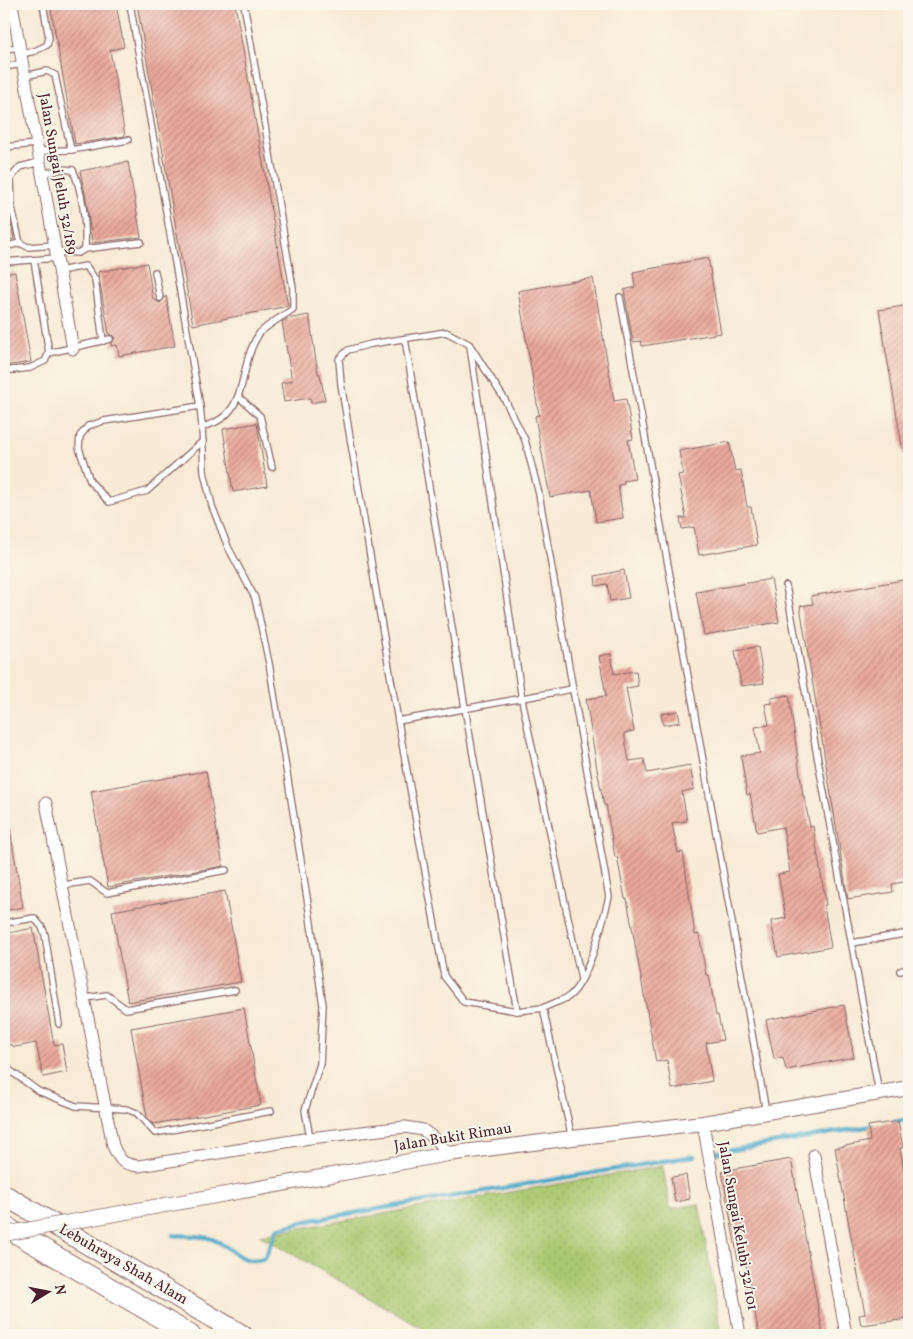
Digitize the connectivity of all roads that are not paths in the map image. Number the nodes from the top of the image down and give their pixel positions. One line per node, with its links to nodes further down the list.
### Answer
1 (12, 4): 6 (street, Jalan Sungai Jeluh 32/189)
2 (43, 4): 6 (lane)
3 (130, 4): 32 (lane)
4 (244, 4): 31 (lane)
5 (4, 49): 6 (lane)
6 (21, 55): 7 (lane); 8 (street, Jalan Sungai Jeluh 32/189)
7 (4, 67)
8 (25, 76): 11 (lane); 12 (street, Jalan Sungai Jeluh 32/189)
9 (128, 140): 11 (lane)
10 (4, 147): 12 (lane)
11 (71, 150): 12 (lane)
12 (39, 158): 14 (lane); 16 (lane); 17 (street, Jalan Sungai Jeluh 32/189)
13 (141, 242): 16 (lane)
14 (20, 243): 15 (lane); 17 (lane)
15 (4, 247)
16 (85, 249): 17 (lane)
17 (56, 252): 18 (lane); 20 (street, Jalan Sungai Jeluh 32/189)
18 (34, 260): 19 (lane); 29 (lane)
19 (4, 262)
20 (59, 271): 26 (lane); 28 (street, Jalan Sungai Jeluh 32/189)
21 (155, 272): 23 (lane)
22 (620, 297): 60 (lane)
23 (160, 298)
24 (110, 339): 26 (lane)
25 (405, 339): 27 (lane); 39 (lane); 40 (lane)
26 (103, 341): 28 (lane)
27 (469, 344): 37 (lane); 38 (lane)
28 (73, 348): 29 (lane)
29 (49, 353): 30 (lane)
30 (4, 371)
31 (239, 397): 33 (lane); 35 (lane)
32 (200, 406): 33 (lane); 34 (lane)
33 (202, 427): 34 (lane)
34 (202, 441): 62 (lane)
35 (272, 467)
36 (786, 586): 46 (lane)
37 (572, 689): 38 (lane); 49 (lane)
38 (522, 700): 39 (lane); 49 (lane)
39 (465, 708): 40 (lane); 53 (lane)
40 (398, 721): 53 (lane)
41 (46, 804): 43 (street)
42 (226, 870): 43 (lane)
43 (64, 885): 51 (street)
44 (4, 923): 54 (lane)
45 (909, 933): 46 (lane)
46 (852, 944): 57 (lane)
47 (909, 969): 48 (lane)
48 (900, 970)
49 (581, 980): 52 (lane)
50 (235, 990): 51 (lane)
51 (85, 998): 58 (street)
52 (543, 1008): 53 (lane); 63 (lane)
53 (517, 1010)
54 (59, 1024)
55 (4, 1066): 58 (lane)
56 (909, 1088): 57 (street, Jalan Bukit Rimau)
57 (879, 1093): 60 (street, Jalan Bukit Rimau)
58 (106, 1109): 59 (lane); 62 (street)
59 (271, 1111)
60 (766, 1112): 61 (street, Jalan Bukit Rimau)
61 (704, 1123): 63 (street, Jalan Bukit Rimau); 71 (street, Jalan Sungai Kelubi 32/101)
62 (310, 1138): 64 (street)
63 (572, 1138): 64 (street, Jalan Bukit Rimau)
64 (448, 1154): 68 (street, Jalan Bukit Rimau, bridge)
65 (814, 1155): 72 (street)
66 (4, 1195): 70 (highway, Lebuhraya Shah Alam)
67 (4, 1226): 69 (highway, Lebuhraya Shah Alam)
68 (4, 1234)
69 (190, 1335)
70 (242, 1335)
71 (740, 1335)
72 (846, 1335)

